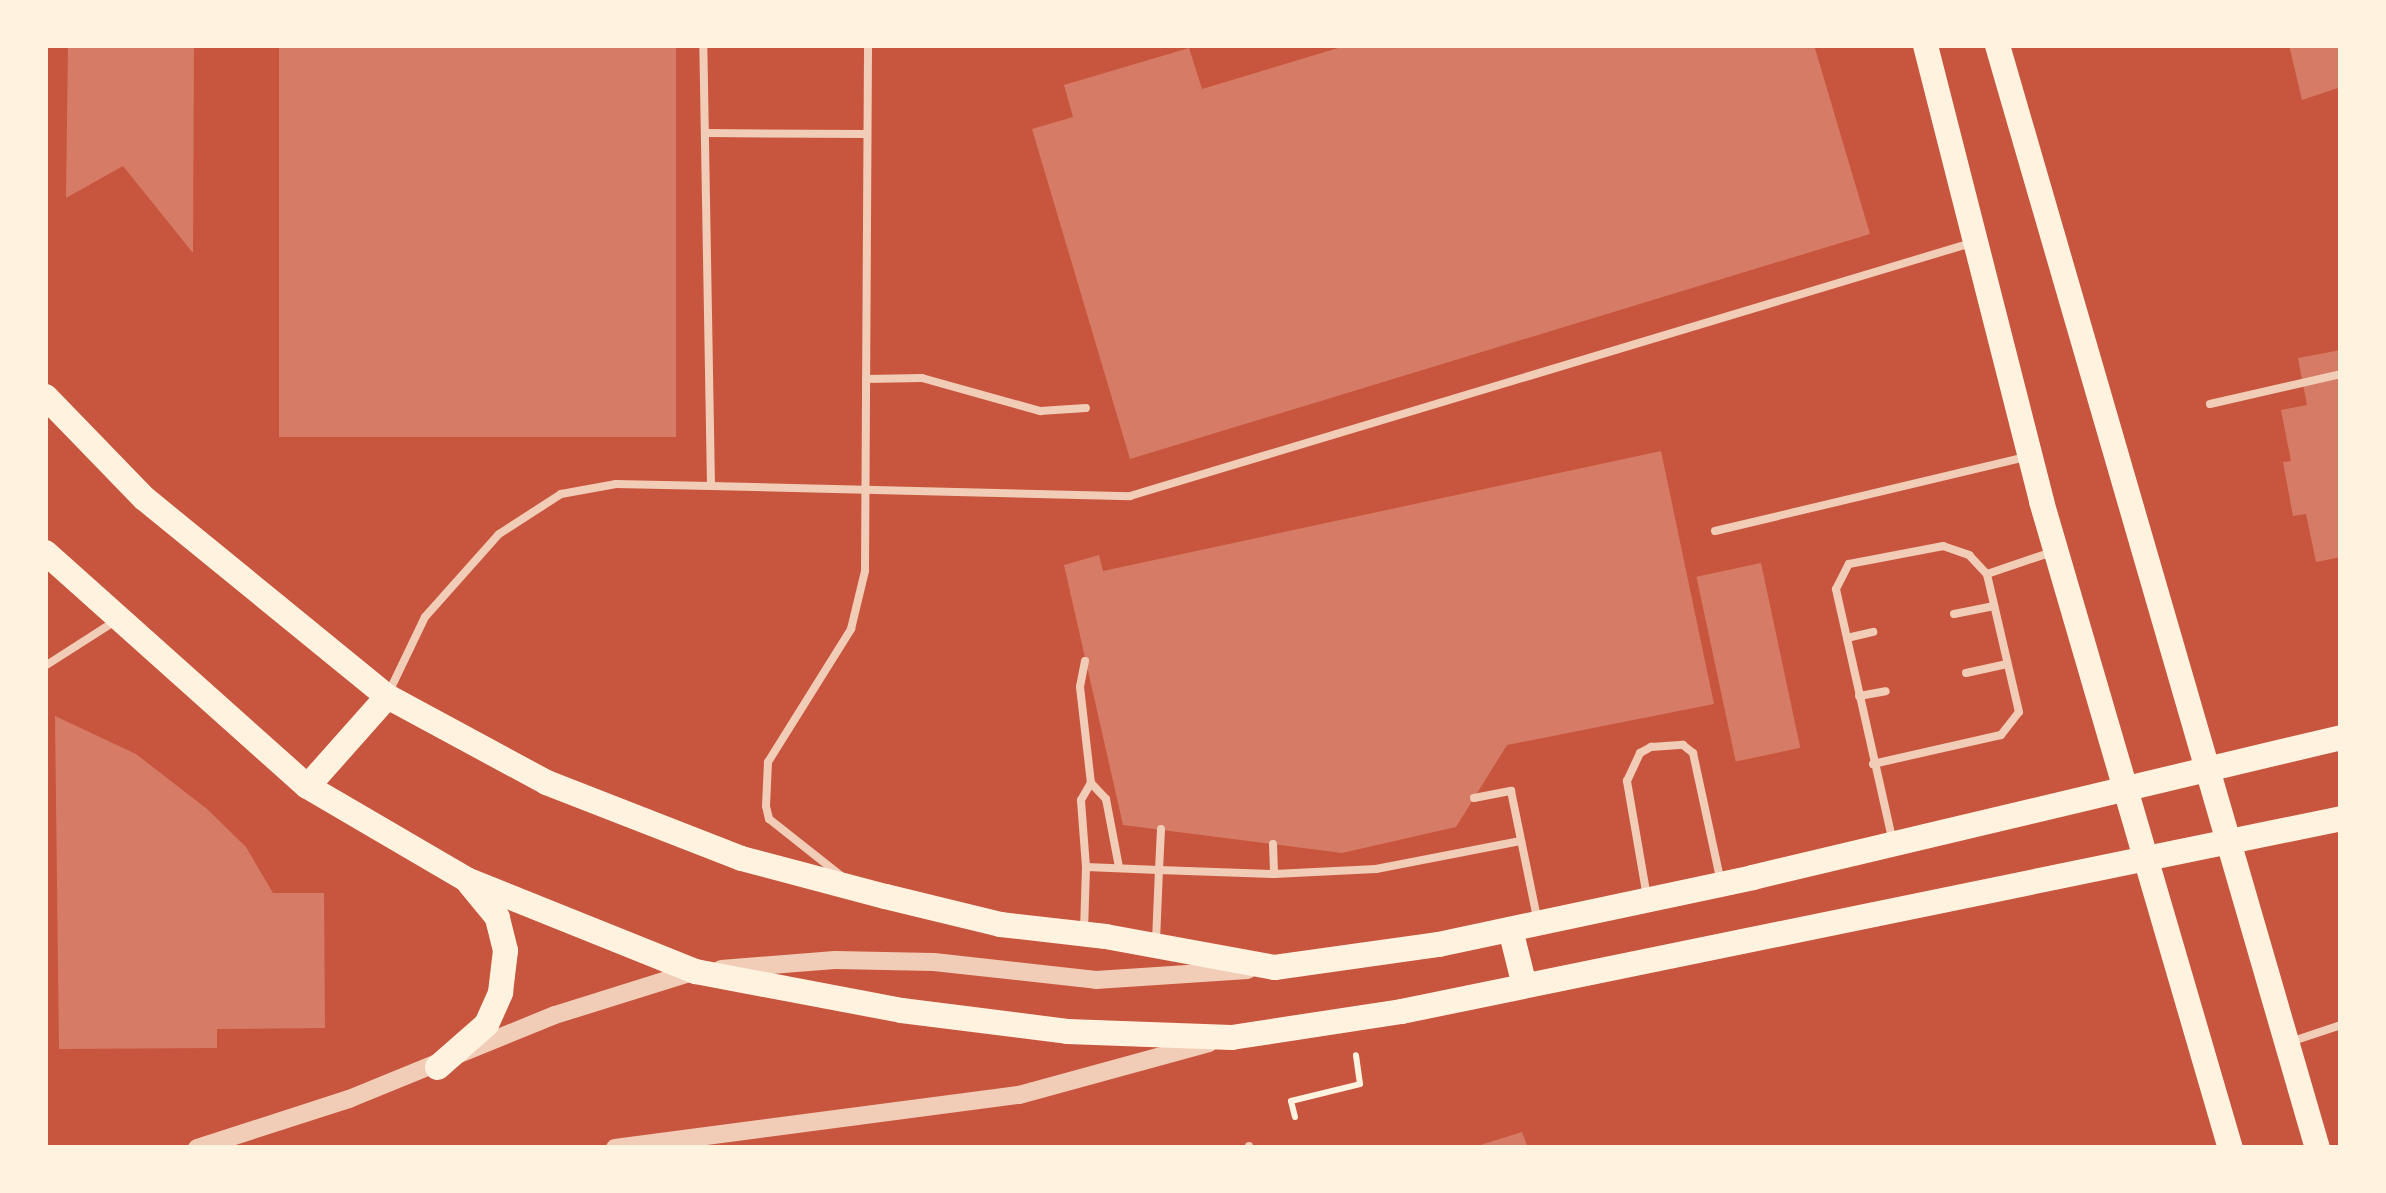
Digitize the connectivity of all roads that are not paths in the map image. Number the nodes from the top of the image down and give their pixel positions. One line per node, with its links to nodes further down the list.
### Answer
1 (704, 45): 5 (lane)
2 (868, 45): 6 (lane)
3 (1926, 45): 7 (main road)
4 (1997, 45): 34 (main road)
5 (705, 133): 6 (lane); 14 (lane)
6 (866, 134): 9 (lane)
7 (1976, 242): 13 (main road); 15 (lane)
8 (2341, 374): 11 (lane)
9 (866, 379): 12 (lane); 15 (lane)
10 (45, 396): 30 (main road)
11 (2210, 404)
12 (1086, 408)
13 (2030, 456): 16 (lane); 17 (main road)
14 (711, 486): 15 (lane); 30 (lane)
15 (866, 488): 52 (lane)
16 (1714, 531)
17 (2056, 550): 19 (lane); 37 (main road)
18 (45, 552): 22 (main road)
19 (1987, 574): 20 (lane); 24 (lane)
20 (1994, 606): 21 (lane); 27 (lane)
21 (1954, 614)
22 (118, 620): 25 (lane); 36 (main road)
23 (1872, 632): 24 (lane)
24 (1847, 638): 31 (lane)
25 (47, 660)
26 (1086, 660): 35 (lane)
27 (2008, 664): 28 (lane); 33 (lane)
28 (1966, 673)
29 (1886, 691): 31 (lane)
30 (388, 696): 36 (main road); 52 (main road)
31 (1859, 696): 33 (lane)
32 (2341, 737): 34 (main road)
33 (1873, 764): 43 (lane)
34 (2205, 770): 37 (main road); 42 (main road)
35 (1092, 783): 46 (lane); 47 (lane)
36 (307, 786): 50 (main road)
37 (2126, 787): 43 (main road); 45 (main road)
38 (1474, 798): 41 (lane)
39 (2341, 818): 42 (main road)
40 (1161, 830): 48 (lane)
41 (1520, 841): 49 (lane); 54 (lane)
42 (2226, 841): 45 (main road); 63 (main road)
43 (1893, 842): 51 (main road)
44 (1272, 844): 49 (lane)
45 (2142, 858): 60 (main road); 67 (main road)
46 (1086, 867): 47 (lane); 56 (lane)
47 (1119, 867): 48 (lane)
48 (1159, 870): 49 (lane); 57 (lane)
49 (1274, 874)
50 (466, 879): 59 (main road); 64 (main road)
51 (1721, 883): 53 (main road); 53 (lane)
52 (856, 887): 56 (main road)
53 (1647, 899): 54 (main road)
54 (1538, 923): 55 (main road)
55 (1510, 929): 58 (main road); 60 (main road)
56 (1084, 934): 57 (main road)
57 (1156, 946): 58 (main road)
58 (1274, 967): 59 (street)
59 (695, 971): 62 (main road); 64 (street)
60 (1524, 986): 62 (main road)
61 (2341, 1025): 63 (lane)
62 (1232, 1037): 66 (street)
63 (2284, 1044): 68 (main road)
64 (437, 1067): 65 (street)
65 (197, 1148)
66 (615, 1148)
67 (2230, 1148)
68 (2317, 1148)

